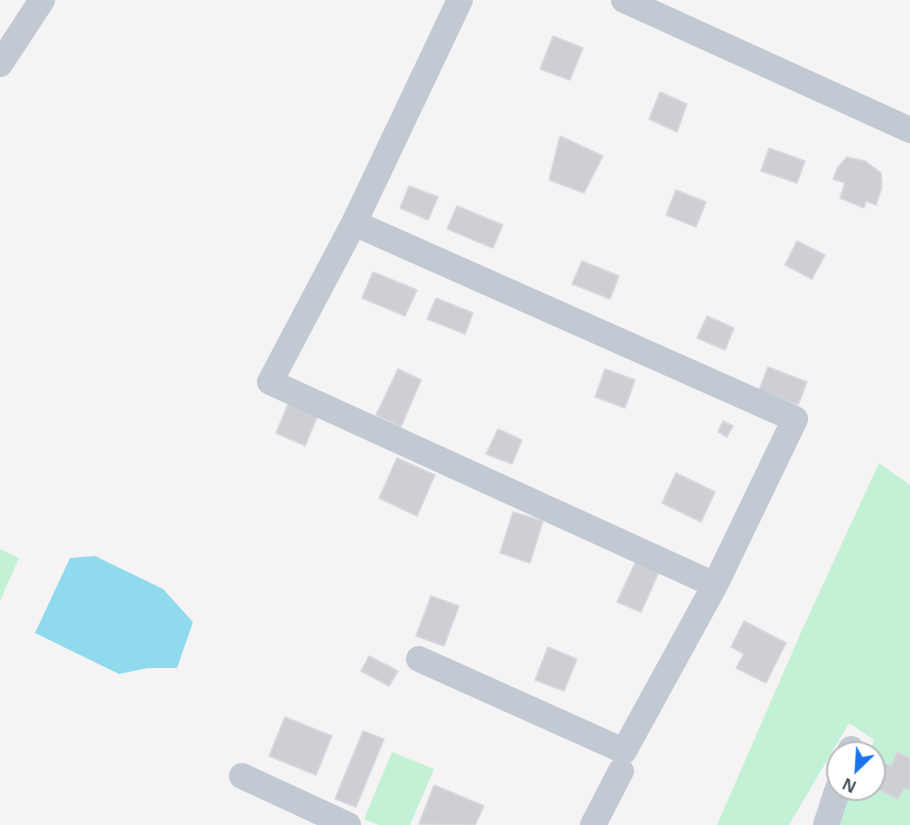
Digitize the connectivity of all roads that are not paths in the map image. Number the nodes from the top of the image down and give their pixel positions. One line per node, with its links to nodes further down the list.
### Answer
1 (42, 0): 4 (street)
2 (460, 0): 6 (street)
3 (624, 0): 5 (street)
4 (0, 64)
5 (910, 130)
6 (354, 223): 7 (street); 7 (street)
7 (716, 585): 8 (street)
8 (419, 659)
9 (621, 771): 13 (street)
10 (242, 776): 12 (street)
11 (834, 801): 14 (street)
12 (348, 825)
13 (593, 825)
14 (826, 825)

